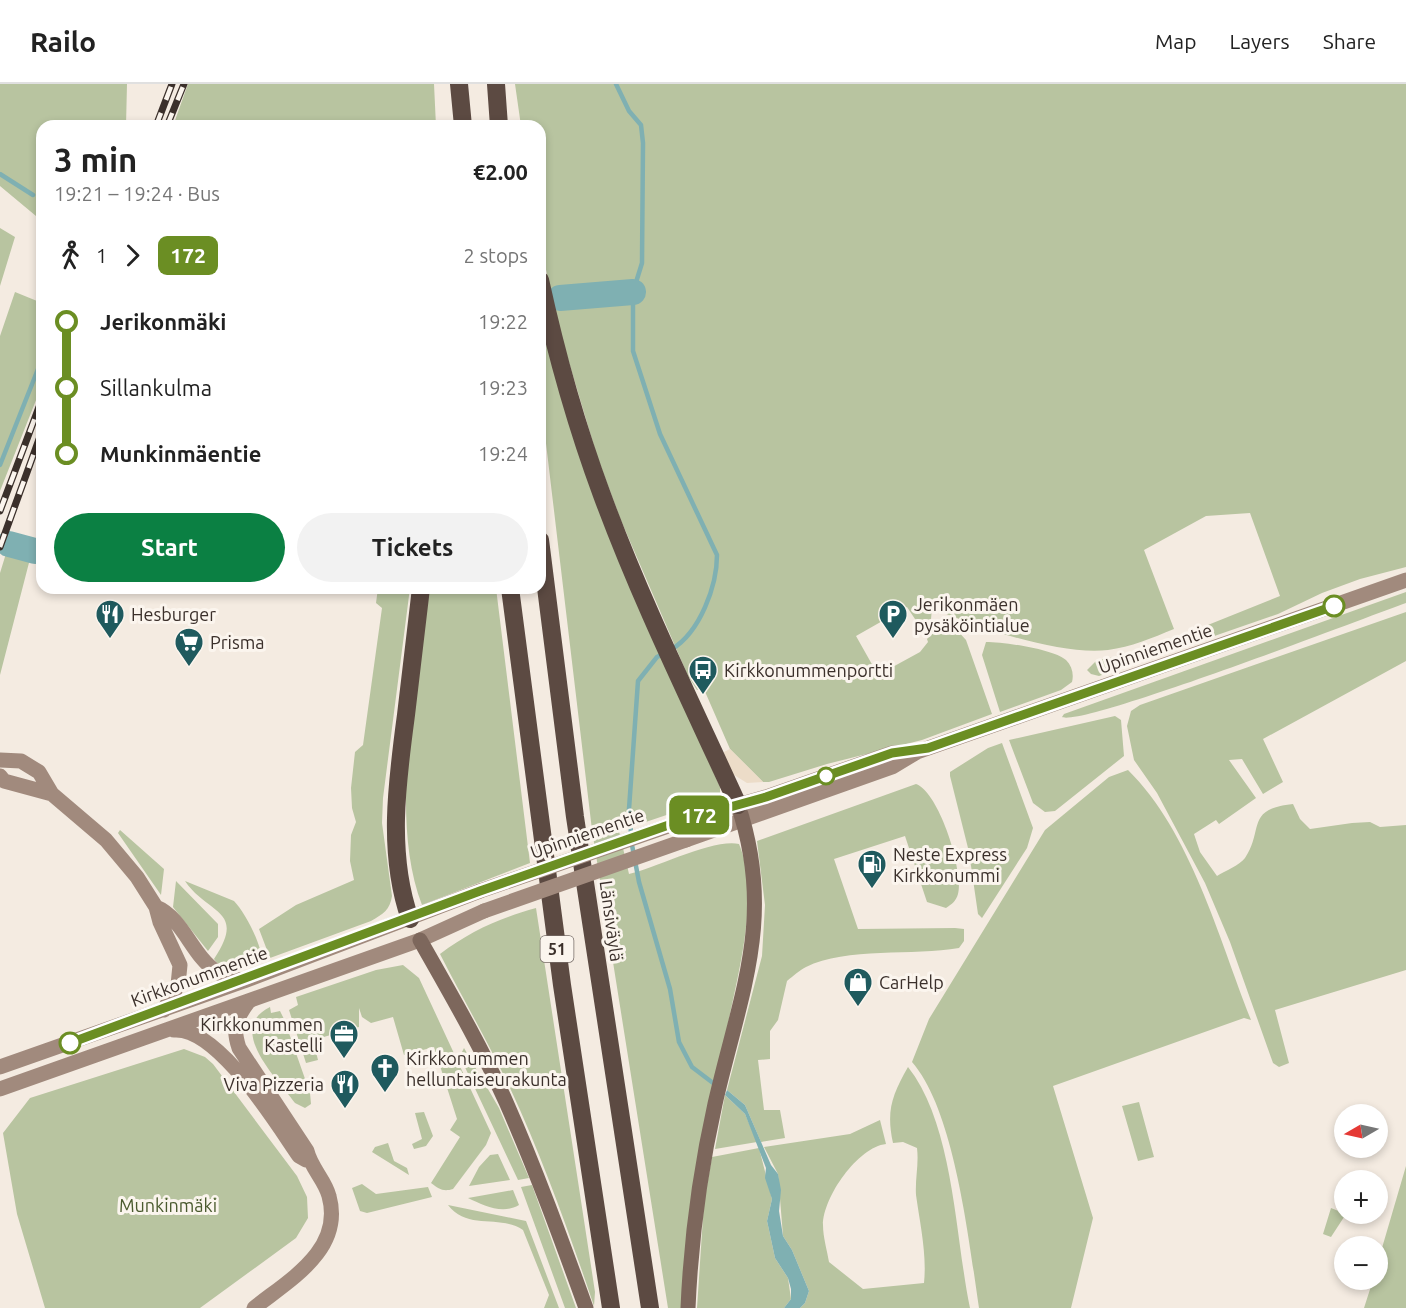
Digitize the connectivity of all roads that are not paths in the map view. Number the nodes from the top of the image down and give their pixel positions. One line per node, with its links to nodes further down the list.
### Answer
1 (454, 84): 4 (highway)
2 (459, 84): 5 (highway)
3 (496, 84): 6 (highway)
4 (451, 120)
5 (462, 120)
6 (500, 120)
7 (546, 304): 15 (highway)
8 (1406, 580): 15 (main road, Upinniementie)
9 (546, 587): 29 (highway, Länsiväylä / 51)
10 (420, 594): 17 (highway)
11 (511, 594): 28 (highway, 51)
12 (0, 760): 14 (main road)
13 (0, 776): 14 (main road)
14 (52, 794): 16 (main road)
15 (740, 812): 17 (main road, Upinniementie, bridge); 18 (main road, Upinniementie, bridge); 30 (main road)
16 (156, 907): 19 (main road); 21 (main road)
17 (410, 918): 18 (main road); 19 (main road, Kirkkonummentie)
18 (420, 940): 20 (main road); 27 (main road)
19 (244, 981): 21 (main road, Kirkkonummentie)
20 (249, 1001): 22 (main road); 25 (main road)
21 (164, 1010): 23 (main road, Kirkkonummentie)
22 (168, 1030): 24 (main road); 25 (main road)
23 (3, 1065)
24 (5, 1087)
25 (309, 1161): 26 (main road)
26 (254, 1308)
27 (586, 1308)
28 (611, 1308)
29 (650, 1308)
30 (688, 1308)

